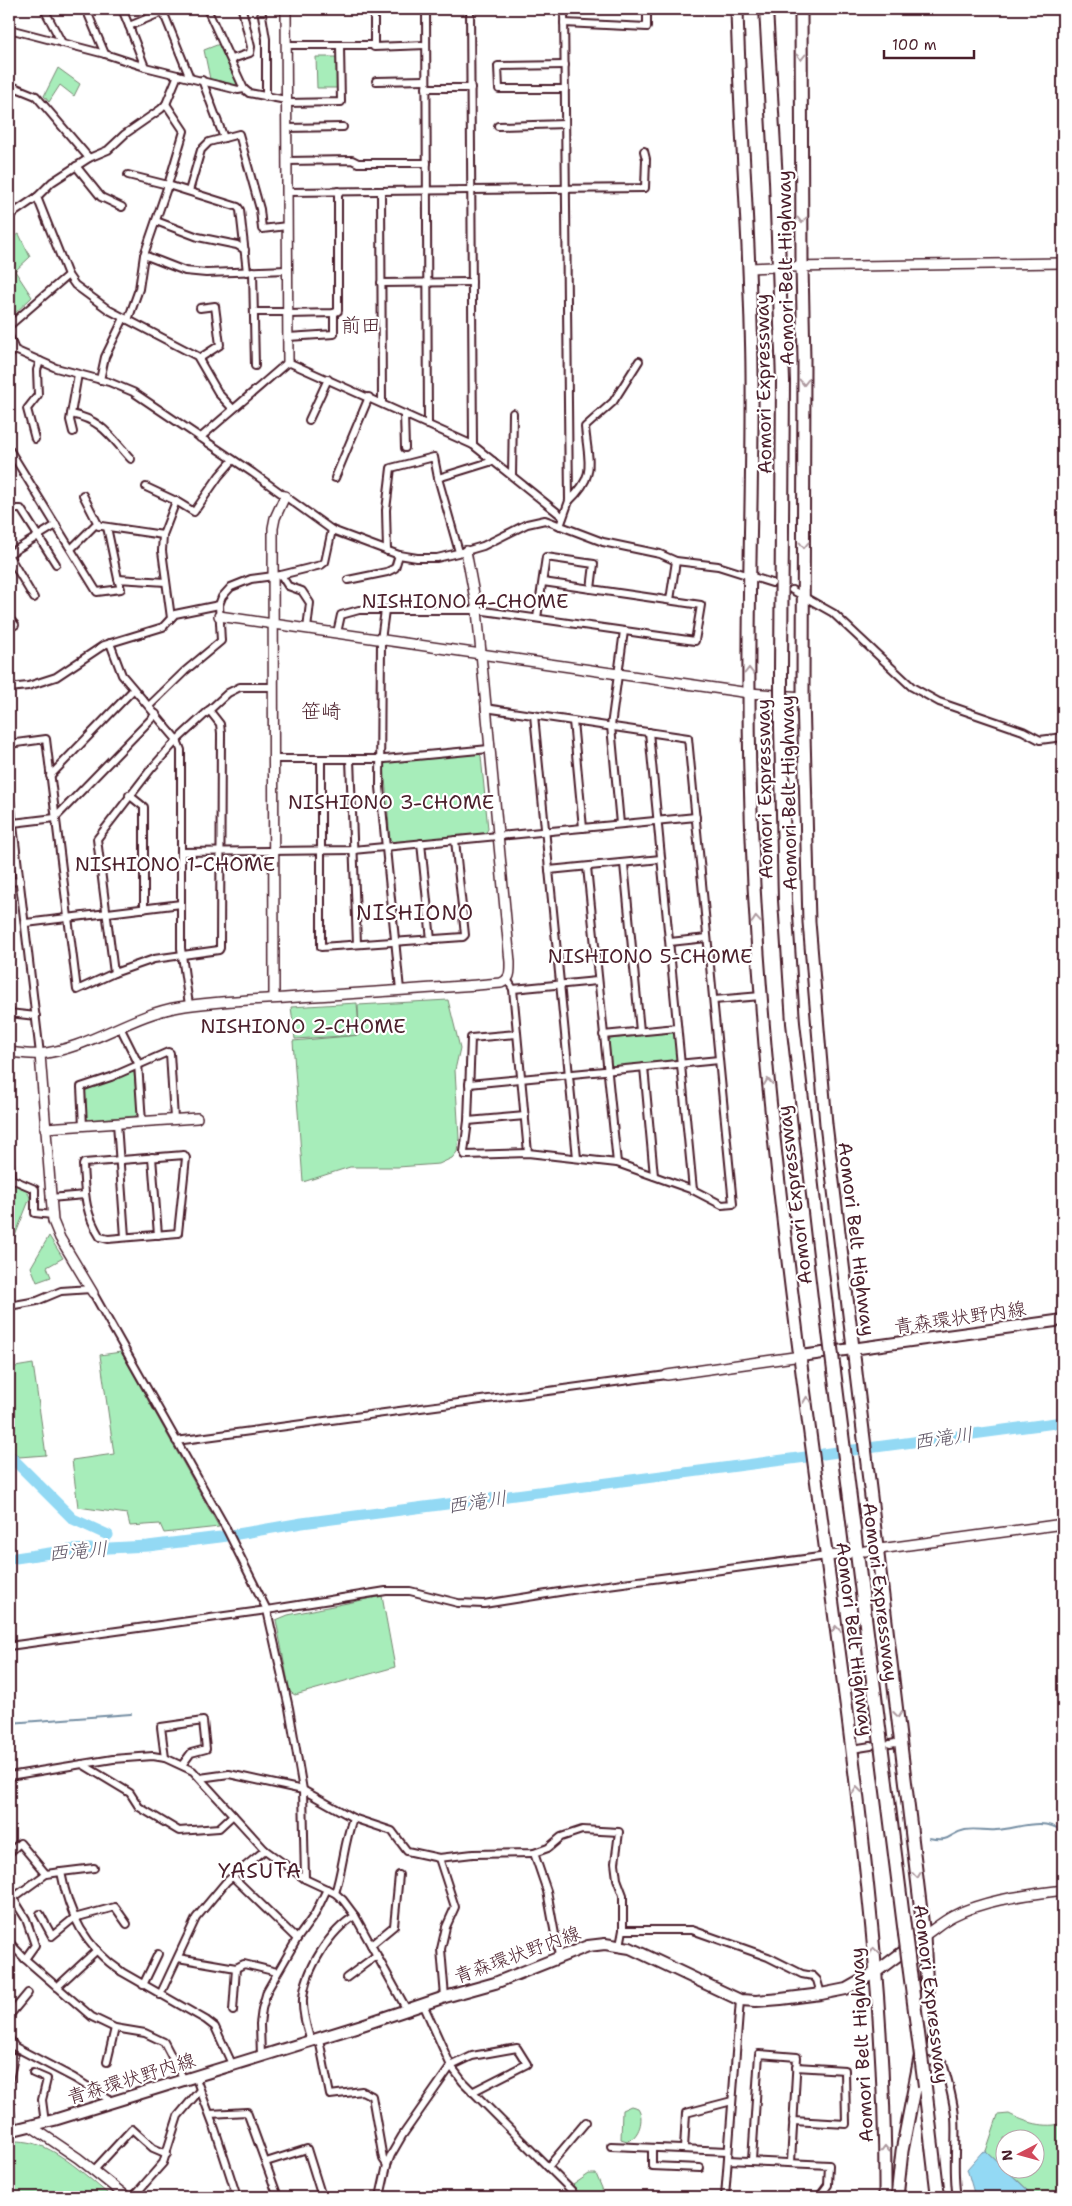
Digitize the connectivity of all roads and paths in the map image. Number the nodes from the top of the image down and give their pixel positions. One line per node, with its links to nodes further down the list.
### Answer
1 (44, 9): 21 (street)
2 (86, 9): 26 (street)
3 (122, 9): 19 (street)
4 (207, 9): 27 (street)
5 (242, 9): 27 (street)
6 (261, 9): 40 (street)
7 (286, 9): 22 (street)
8 (374, 9): 23 (street)
9 (426, 9): 24 (street)
10 (470, 9): 37 (street)
11 (564, 9): 18 (street)
12 (647, 9): 18 (street)
13 (737, 9): 74 (highway, Aomori Belt Highway)
14 (766, 9): 54 (highway, Aomori Expressway)
15 (774, 9): 54 (highway, Aomori Expressway)
16 (801, 9): 72 (highway, Aomori Belt Highway, one-way to 72)
17 (165, 10): 19 (street); 31 (street)
18 (564, 24): 28 (street)
19 (129, 26): 29 (street)
20 (9, 28): 21 (street)
21 (62, 43): 26 (street)
22 (286, 45): 25 (street); 41 (street)
23 (374, 45): 24 (street); 25 (street)
24 (426, 45): 33 (street)
25 (340, 46): 41 (street)
26 (105, 54): 29 (street)
27 (232, 59): 38 (street)
28 (565, 65): 39 (street); 39 (street)
29 (145, 67): 30 (street)
30 (178, 75): 31 (street); 42 (street)
31 (190, 78): 32 (street)
32 (202, 80): 38 (street); 47 (street)
33 (426, 80): 34 (street); 36 (street)
34 (376, 81)
35 (9, 85): 49 (street)
36 (426, 88): 37 (street); 51 (street)
37 (471, 88): 58 (street)
38 (244, 89): 40 (street)
39 (565, 89): 43 (street)
40 (266, 97): 41 (street)
41 (286, 102): 46 (street)
42 (166, 104): 49 (street); 55 (street)
43 (566, 124): 44 (street); 56 (street)
44 (498, 126)
45 (343, 127): 46 (street)
46 (286, 128): 50 (street)
47 (224, 138): 59 (street); 67 (street)
48 (644, 152): 56 (street)
49 (88, 158): 52 (street)
50 (287, 161): 51 (street); 62 (street)
51 (427, 163): 57 (street)
52 (76, 166): 63 (street); 64 (street)
53 (128, 175): 55 (street)
54 (776, 181): 393 (highway, Aomori Expressway, bridge)
55 (168, 185): 59 (street); 66 (street)
56 (565, 188): 58 (street); 123 (street)
57 (427, 190): 58 (street); 61 (street); 78 (street)
58 (472, 190): 79 (street)
59 (189, 191): 68 (street)
60 (338, 191): 61 (street); 62 (street); 84 (street)
61 (381, 191): 80 (street)
62 (287, 192): 67 (street)
63 (37, 197): 65 (street); 77 (street)
64 (122, 207)
65 (9, 216)
66 (156, 221): 68 (street); 69 (street)
67 (288, 226): 75 (street)
68 (245, 250): 76 (street)
69 (144, 255): 76 (street); 85 (street)
70 (1063, 263): 72 (street)
71 (789, 266): 72 (street)
72 (802, 266): 149 (highway, Aomori Belt Highway, one-way to 149)
73 (772, 267): 74 (street)
74 (751, 268): 140 (highway, Aomori Belt Highway)
75 (288, 270): 76 (street); 83 (street)
76 (250, 272): 82 (street)
77 (68, 275): 85 (street); 86 (street)
78 (427, 282): 79 (street); 80 (street); 106 (street)
79 (472, 282): 110 (street)
80 (381, 283): 100 (street)
81 (200, 308): 91 (street)
82 (254, 312): 83 (street); 95 (street)
83 (288, 313): 84 (street); 88 (street)
84 (334, 313): 88 (street)
85 (126, 319): 91 (street); 98 (street)
86 (9, 326)
87 (9, 336): 89 (street)
88 (288, 337): 94 (street)
89 (15, 350): 90 (street); 92 (street)
90 (9, 355)
91 (200, 358): 101 (street)
92 (40, 361): 96 (street); 109 (street)
93 (639, 361): 123 (street)
94 (288, 362): 97 (street); 101 (street)
95 (255, 366)
96 (78, 374): 98 (street); 103 (street)
97 (328, 379): 99 (street); 105 (street)
98 (100, 380): 108 (street)
99 (370, 398): 100 (street); 117 (street)
100 (382, 403): 104 (street)
101 (233, 409): 108 (street)
102 (513, 413): 116 (street)
103 (71, 414): 107 (street); 113 (street)
104 (404, 414): 106 (street); 111 (street)
105 (309, 420)
106 (428, 425): 110 (street)
107 (73, 432)
108 (200, 438): 114 (street)
109 (35, 439)
110 (473, 445): 115 (street)
111 (405, 448)
112 (9, 449): 126 (street)
113 (131, 458)
114 (233, 460): 121 (street); 122 (street)
115 (493, 461): 116 (street); 118 (street)
116 (512, 475): 125 (street)
117 (336, 478)
118 (438, 478): 134 (street); 135 (street)
119 (146, 487): 122 (street)
120 (83, 496): 127 (street)
121 (285, 496): 130 (street); 141 (street)
122 (176, 501): 132 (street)
123 (569, 501): 125 (street)
124 (9, 512): 131 (street)
125 (563, 517): 128 (street)
126 (56, 525): 131 (street); 133 (street)
127 (99, 526): 129 (street); 133 (street)
128 (560, 526): 135 (street); 138 (street)
129 (107, 527): 132 (street); 142 (street)
130 (332, 530): 134 (street); 141 (street)
131 (38, 536): 136 (street); 139 (street)
132 (163, 536): 144 (street)
133 (70, 549): 142 (street)
134 (387, 551): 137 (street)
135 (462, 552): 137 (street); 154 (street)
136 (9, 555): 150 (street)
137 (399, 555): 143 (street)
138 (676, 561): 140 (street); 151 (street)
139 (56, 564)
140 (750, 575): 146 (street); 171 (highway, Aomori Belt Highway, one-way to 140)
141 (277, 576): 152 (street); 159 (street); 161 (street)
142 (118, 579): 144 (street)
143 (348, 580)
144 (166, 582): 157 (street)
145 (544, 582): 147 (street); 147 (street); 158 (street)
146 (772, 583)
147 (591, 589): 151 (street)
148 (792, 590): 149 (street)
149 (804, 596): 172 (highway, Aomori Belt Highway); 181 (street)
150 (34, 598)
151 (670, 600): 162 (street)
152 (219, 605): 155 (street); 157 (street)
153 (385, 610): 154 (street); 163 (street); 164 (street)
154 (477, 610): 158 (street); 166 (street)
155 (219, 616): 159 (street); 173 (street)
156 (9, 618): 160 (street)
157 (170, 618): 165 (street)
158 (537, 618): 162 (street)
159 (274, 624): 161 (street); 168 (street)
160 (15, 625)
161 (307, 629): 163 (street)
162 (624, 631): 167 (street)
163 (337, 633): 164 (street)
164 (381, 640): 166 (street); 188 (street)
165 (110, 643): 169 (street); 170 (street)
166 (480, 654): 167 (street); 174 (street)
167 (618, 674): 171 (street); 179 (street)
168 (274, 687): 175 (street); 185 (street)
169 (9, 688)
170 (133, 690): 173 (street); 189 (street)
171 (749, 693): 172 (street); 231 (highway, Aomori Belt Highway, one-way to 171)
172 (803, 697): 277 (highway, Aomori Belt Highway)
173 (149, 706): 176 (street)
174 (485, 708): 177 (street); 184 (street)
175 (209, 710): 182 (street); 205 (street)
176 (156, 714): 182 (street); 193 (street)
177 (534, 715): 178 (street); 198 (street)
178 (572, 721): 179 (street); 197 (street)
179 (611, 726): 180 (street); 196 (street)
180 (650, 732): 192 (street); 194 (street)
181 (1063, 737)
182 (177, 740): 191 (street); 204 (street)
183 (9, 744): 189 (street)
184 (489, 749): 188 (street); 199 (street)
185 (274, 759): 186 (street); 206 (street)
186 (321, 759): 187 (street); 207 (street)
187 (350, 759): 188 (street); 203 (street)
188 (380, 759): 202 (street)
189 (50, 776): 193 (street)
190 (9, 791): 195 (street)
191 (129, 795): 215 (street); 216 (street)
192 (696, 817): 194 (street); 219 (street)
193 (55, 818): 195 (street); 217 (street)
194 (658, 821): 196 (street); 208 (street)
195 (13, 823): 212 (street)
196 (620, 824): 197 (street)
197 (583, 828): 198 (street)
198 (545, 832): 199 (street); 211 (street)
199 (498, 836): 200 (street); 226 (street)
200 (455, 840): 201 (street); 220 (street)
201 (421, 843): 202 (street); 220 (street)
202 (386, 847): 203 (street); 221 (street)
203 (353, 850): 207 (street); 223 (street)
204 (182, 852): 205 (street); 214 (street)
205 (221, 852): 206 (street); 224 (street)
206 (273, 852): 207 (street); 232 (street)
207 (321, 852): 223 (street)
208 (661, 859): 209 (street); 222 (street)
209 (624, 864): 210 (street); 239 (street)
210 (587, 867): 211 (street); 227 (street)
211 (549, 870): 228 (street)
212 (20, 881): 213 (street); 218 (street)
213 (9, 882)
214 (182, 904): 215 (street); 224 (street)
215 (144, 908): 216 (street)
216 (106, 913): 217 (street); 225 (street)
217 (68, 918): 218 (street); 225 (street)
218 (26, 923): 236 (street)
219 (707, 938): 222 (street); 233 (street)
220 (431, 940): 221 (street)
221 (395, 942): 223 (street); 230 (street)
222 (670, 942): 238 (street)
223 (358, 944)
224 (182, 954): 225 (street); 234 (street)
225 (114, 973)
226 (507, 979): 229 (street); 230 (street)
227 (597, 981): 228 (street); 241 (street)
228 (560, 984): 229 (street); 249 (street)
229 (513, 989): 240 (street)
230 (400, 990): 232 (street)
231 (761, 996): 233 (street); 278 (highway, Aomori Belt Highway, one-way to 231)
232 (274, 998): 234 (street)
233 (714, 1000): 244 (street)
234 (189, 1005): 237 (street)
235 (9, 1013): 236 (street)
236 (36, 1016): 243 (street)
237 (120, 1027): 243 (street); 245 (street)
238 (677, 1028): 239 (street); 246 (street)
239 (640, 1031): 241 (street)
240 (517, 1034): 250 (street); 251 (street)
241 (603, 1035): 248 (street)
242 (9, 1052): 243 (street)
243 (40, 1054): 259 (street)
244 (719, 1060): 246 (street); 268 (street)
245 (138, 1063): 254 (street); 256 (street); 258 (street)
246 (681, 1064): 247 (street); 268 (street)
247 (644, 1067): 248 (street); 266 (street)
248 (606, 1071): 249 (street); 265 (street)
249 (569, 1074): 250 (street); 263 (street)
250 (521, 1079): 251 (street); 252 (street)
251 (469, 1084): 255 (street)
252 (525, 1116): 255 (street); 261 (street)
253 (197, 1118): 254 (street)
254 (174, 1119): 256 (street)
255 (468, 1120): 261 (street)
256 (142, 1122): 257 (street)
257 (118, 1123): 258 (street); 264 (street)
258 (83, 1126): 259 (street)
259 (45, 1128): 270 (street)
260 (9, 1145): 267 (street)
261 (528, 1153): 263 (street)
262 (152, 1157): 264 (street); 272 (street); 272 (street)
263 (577, 1158): 265 (street)
264 (120, 1160): 269 (street); 273 (street)
265 (617, 1163): 266 (street)
266 (654, 1176): 268 (street)
267 (10, 1179): 271 (street)
268 (693, 1190)
269 (85, 1195): 270 (street); 273 (street)
270 (50, 1198): 271 (street)
271 (52, 1216): 274 (street)
272 (158, 1235): 273 (street)
273 (125, 1237)
274 (92, 1291): 275 (street); 280 (street)
275 (9, 1306)
276 (1063, 1320): 277 (main road, 青森環状野内線)
277 (853, 1349): 278 (main road, 青森環状野内線); 282 (highway, Aomori Belt Highway)
278 (801, 1356): 279 (street); 285 (highway, Aomori Belt Highway, one-way to 278)
279 (667, 1374): 280 (street)
280 (176, 1441): 286 (street)
281 (1063, 1524): 282 (street)
282 (878, 1549): 283 (street); 317 (highway, Aomori Belt Highway, one-way to 317)
283 (865, 1551)
284 (848, 1554): 285 (street)
285 (827, 1556): 286 (street); 289 (highway, Aomori Belt Highway, one-way to 285)
286 (267, 1610): 287 (street); 295 (street)
287 (9, 1646)
288 (871, 1746): 289 (street)
289 (852, 1749): 330 (highway, Aomori Belt Highway, one-way to 289)
290 (165, 1758): 291 (street); 292 (street); 292 (street)
291 (82, 1764): 293 (street); 296 (street)
292 (182, 1765): 294 (street)
293 (9, 1776)
294 (200, 1778): 295 (street); 296 (street)
295 (303, 1790): 297 (street); 307 (street)
296 (233, 1815): 298 (street)
297 (354, 1818): 301 (street); 310 (street)
298 (265, 1850): 306 (street); 307 (street)
299 (9, 1853): 304 (street)
300 (534, 1853): 301 (street); 316 (street); 325 (street)
301 (439, 1858): 337 (street)
302 (94, 1868): 303 (street)
303 (61, 1872): 304 (street); 314 (street)
304 (46, 1874): 311 (street)
305 (399, 1875): 320 (street)
306 (233, 1877): 318 (street); 326 (street)
307 (305, 1879): 308 (street)
308 (327, 1889): 310 (street); 318 (street)
309 (1063, 1890): 317 (street)
310 (335, 1893): 313 (street)
311 (11, 1895): 327 (street)
312 (40, 1914): 314 (street)
313 (355, 1916): 320 (street); 345 (street)
314 (74, 1918): 315 (street); 322 (street)
315 (127, 1924)
316 (623, 1930): 321 (street); 335 (street)
317 (924, 1936): 330 (main road, 青森環状野内線); 349 (highway, Aomori Belt Highway)
318 (297, 1939): 329 (street)
319 (9, 1942): 327 (street)
320 (371, 1945): 324 (street)
321 (620, 1946): 325 (main road, 青森環状野内線); 338 (main road, 青森環状野内線)
322 (97, 1950): 332 (street); 333 (street)
323 (158, 1954): 332 (street)
324 (378, 1955): 331 (street); 340 (street)
325 (559, 1956): 337 (main road, 青森環状野内線)
326 (178, 1958): 328 (street); 336 (street)
327 (25, 1959): 333 (street)
328 (236, 1968): 329 (street); 341 (street)
329 (277, 1972): 347 (street)
330 (876, 1972): 335 (main road, 青森環状野内線); 391 (highway, Aomori Belt Highway, one-way to 330)
331 (346, 1978)
332 (143, 1985): 336 (street)
333 (57, 1988): 343 (street)
334 (28, 1993): 342 (street)
335 (821, 1994): 338 (main road, 青森環状野内線)
336 (160, 1995): 351 (street)
337 (445, 1997): 339 (main road, 青森環状野内線)
338 (740, 2000): 360 (street)
339 (423, 2004): 340 (main road, 青森環状野内線); 352 (street)
340 (407, 2010): 345 (main road, 青森環状野内線)
341 (233, 2011)
342 (9, 2016)
343 (115, 2028): 350 (street); 357 (street)
344 (9, 2038): 346 (street)
345 (315, 2040): 347 (main road, 青森環状野内線); 378 (street)
346 (15, 2047): 348 (street); 362 (street)
347 (261, 2056): 351 (main road, 青森環状野内線)
348 (11, 2057): 356 (street)
349 (919, 2059): 392 (highway, Aomori Belt Highway); 394 (street)
350 (107, 2062)
351 (232, 2064): 355 (main road, 青森環状野内線)
352 (451, 2066): 359 (street); 359 (street); 378 (street)
353 (796, 2067): 365 (street); 365 (street); 375 (street)
354 (33, 2073): 366 (street)
355 (195, 2076): 357 (main road, 青森環状野内線); 358 (street)
356 (9, 2080)
357 (184, 2080): 362 (main road, 青森環状野内線)
358 (200, 2090): 363 (street); 373 (street)
359 (472, 2092): 379 (street)
360 (732, 2101): 371 (street); 372 (street)
361 (9, 2102): 368 (street)
362 (113, 2102): 366 (main road, 青森環状野内線)
363 (210, 2114): 376 (street); 384 (street)
364 (586, 2122): 379 (street)
365 (793, 2122): 377 (street)
366 (45, 2123): 367 (main road, 青森環状野内線)
367 (32, 2127): 368 (main road, 青森環状野内線); 381 (street)
368 (11, 2131)
369 (610, 2146): 370 (street)
370 (652, 2148): 371 (street); 380 (street)
371 (684, 2149): 372 (street)
372 (728, 2151): 374 (street)
373 (167, 2154): 381 (street); 383 (street)
374 (728, 2160): 375 (street); 389 (street)
375 (752, 2160): 377 (street)
376 (266, 2162): 385 (street); 386 (street)
377 (791, 2162): 390 (street)
378 (387, 2165): 387 (street)
379 (548, 2167): 388 (street)
380 (700, 2168)
381 (94, 2170): 382 (street)
382 (127, 2197)
383 (133, 2197)
384 (237, 2197)
385 (278, 2197)
386 (322, 2197)
387 (380, 2197)
388 (575, 2197)
389 (726, 2197)
390 (819, 2197)
391 (885, 2197)
392 (897, 2197)
393 (938, 2197)
394 (957, 2197)

